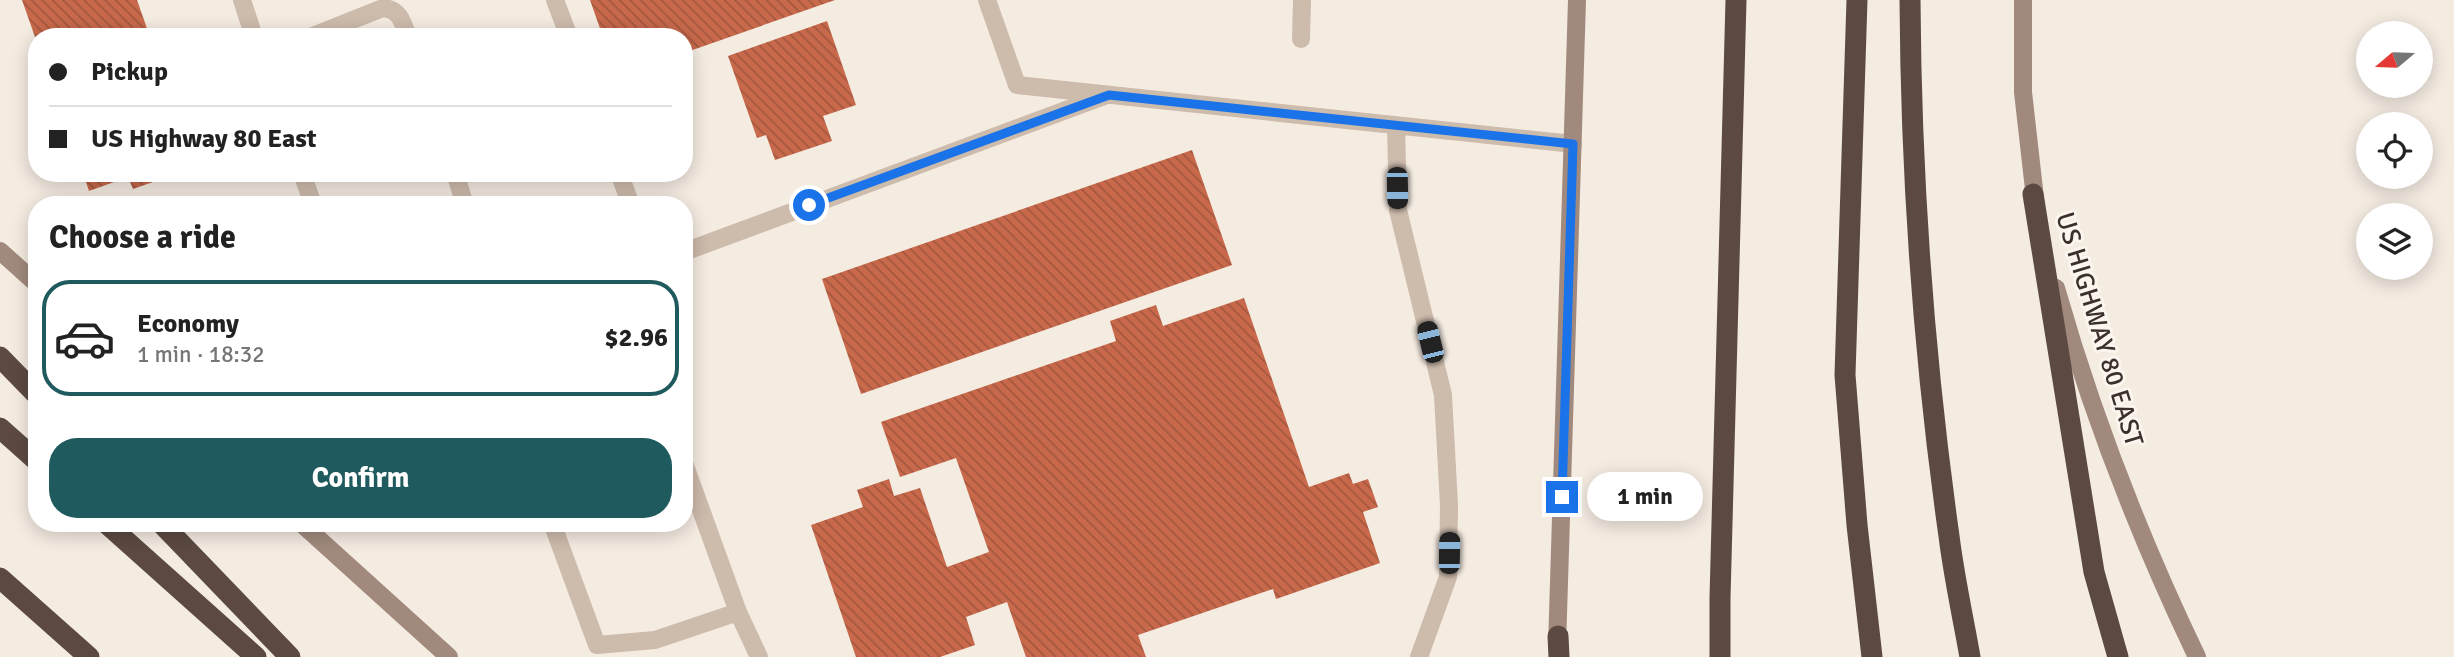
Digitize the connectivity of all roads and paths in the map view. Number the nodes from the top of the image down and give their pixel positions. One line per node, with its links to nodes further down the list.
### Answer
1 (242, 0): 10 (lane)
2 (555, 0): 13 (lane)
3 (987, 0): 15 (lane)
4 (1302, 0): 14 (lane)
5 (1577, 0): 17 (main road)
6 (1736, 0): 41 (highway)
7 (1857, 0): 42 (highway)
8 (1910, 0): 43 (highway)
9 (2023, 0): 18 (main road, US HIGHWAY 80 EAST)
10 (251, 28)
11 (333, 28): 12 (lane)
12 (404, 28)
13 (566, 28)
14 (1301, 39)
15 (1109, 95): 16 (lane); 19 (lane)
16 (1396, 125): 17 (lane); 39 (lane)
17 (1573, 144): 33 (main road)
18 (2033, 194): 44 (highway); 45 (main road, US HIGHWAY 80 EAST)
19 (693, 249)
20 (0, 251): 21 (main road)
21 (28, 276)
22 (0, 357): 23 (highway)
23 (28, 386)
24 (0, 428): 25 (highway)
25 (28, 453)
26 (693, 488): 32 (lane)
27 (116, 532): 35 (highway)
28 (170, 532): 36 (highway)
29 (312, 532): 37 (main road)
30 (555, 532): 32 (lane)
31 (0, 578): 34 (highway)
32 (738, 612): 38 (lane)
33 (1558, 650): 40 (main road)
34 (89, 657)
35 (256, 657)
36 (290, 657)
37 (449, 657)
38 (759, 657)
39 (1419, 657)
40 (1551, 657)
41 (1720, 657)
42 (1872, 657)
43 (1970, 657)
44 (2118, 657)
45 (2197, 657)

